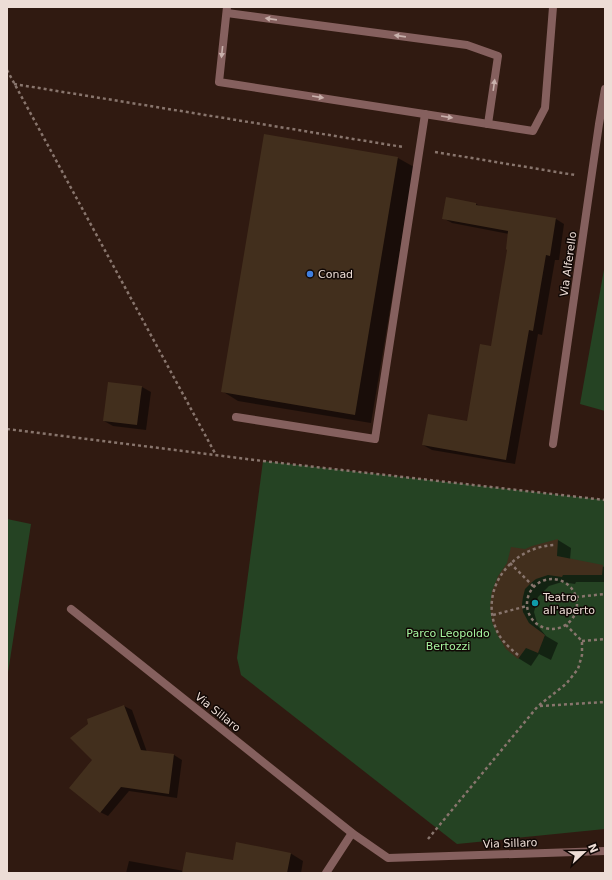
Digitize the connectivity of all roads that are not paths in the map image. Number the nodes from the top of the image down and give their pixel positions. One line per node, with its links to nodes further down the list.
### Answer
1 (553, 7): 5 (street)
2 (227, 10): 4 (street, one-way to 4); 5 (street, one-way to 2)
3 (605, 88): 6 (street, Via Alferello)
4 (425, 114): 5 (street, one-way to 5); 7 (street)
5 (488, 124)
6 (602, 124): 8 (street, Via Alferello)
7 (236, 417)
8 (553, 444)
9 (71, 609): 10 (street, Via Sillaro)
10 (352, 833): 11 (street, Via Sillaro); 12 (street)
11 (605, 851)
12 (326, 873)

